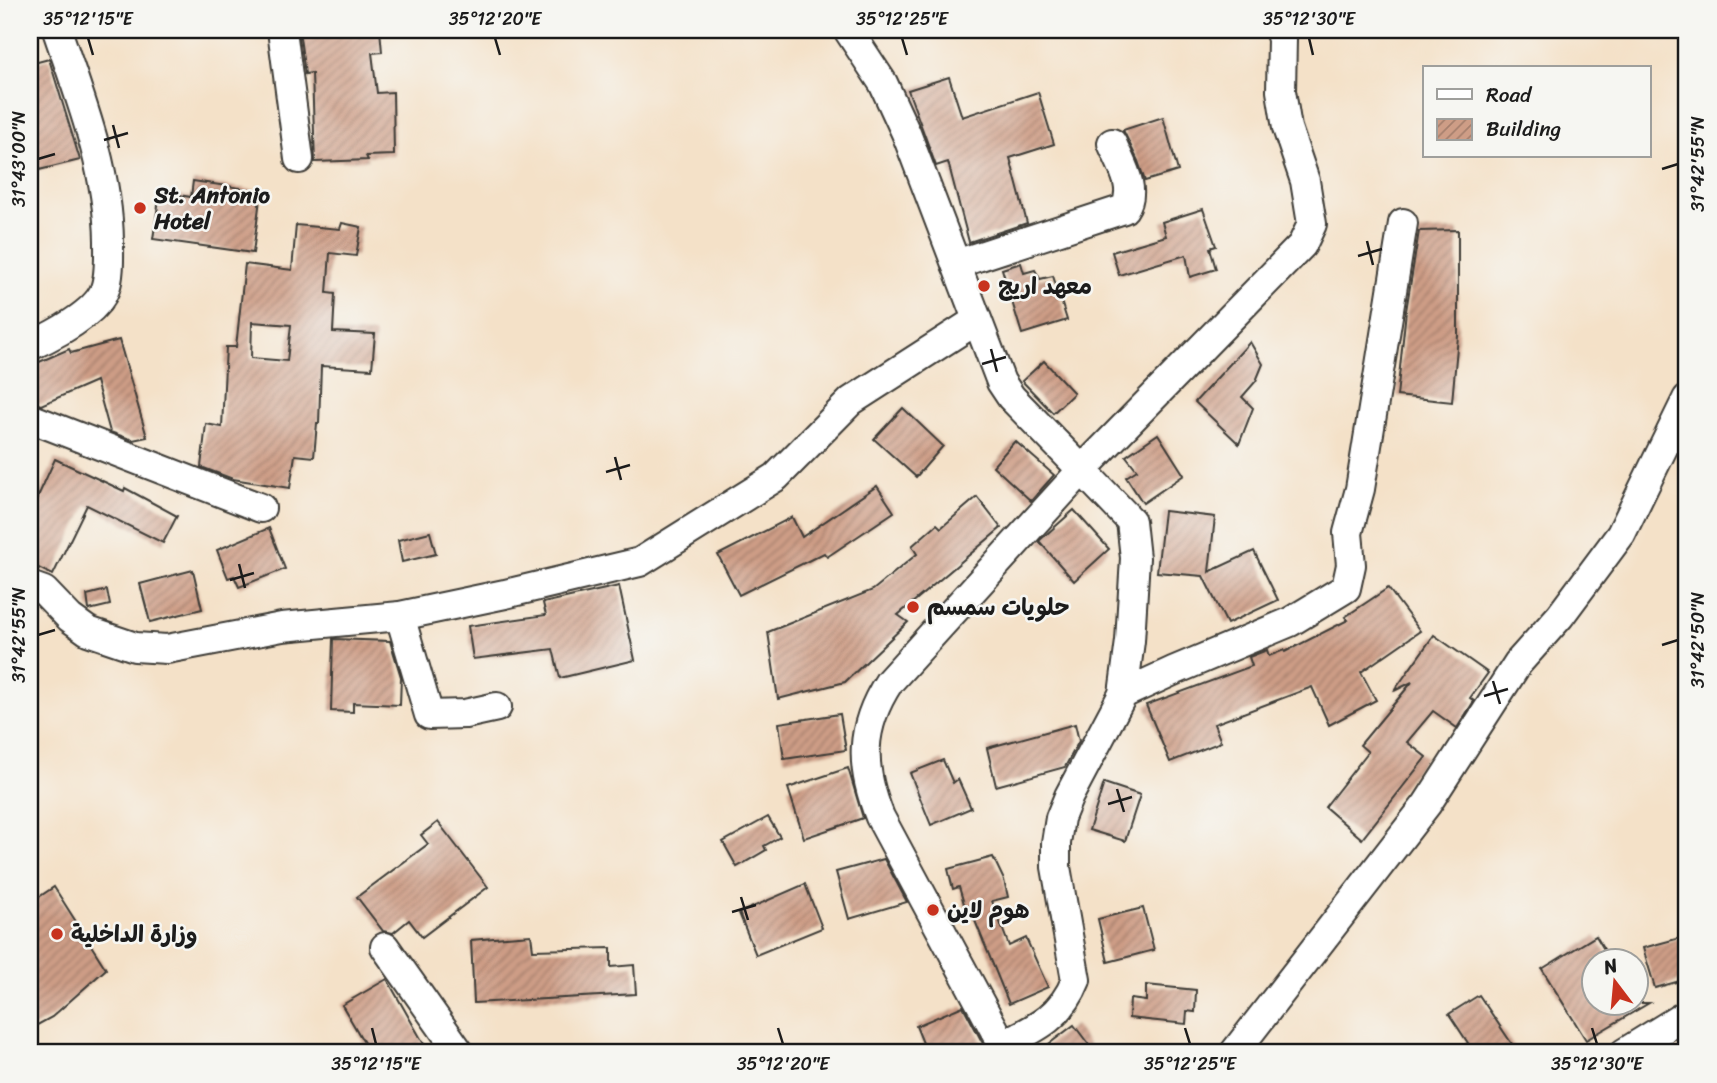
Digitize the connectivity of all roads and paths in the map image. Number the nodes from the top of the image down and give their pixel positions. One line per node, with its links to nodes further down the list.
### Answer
1 (57, 30): 10 (street)
2 (282, 30): 6 (street)
3 (848, 30): 8 (street)
4 (1279, 30): 13 (street)
5 (1112, 143): 8 (street)
6 (299, 159)
7 (1403, 223): 17 (street)
8 (956, 264): 9 (street)
9 (977, 320): 13 (street); 16 (street)
10 (30, 346)
11 (1687, 399): 23 (street)
12 (30, 418): 14 (street)
13 (1082, 470): 17 (street); 21 (street)
14 (261, 508)
15 (30, 586): 16 (street)
16 (400, 616): 18 (street)
17 (1123, 694): 21 (street)
18 (497, 707)
19 (385, 947): 22 (street)
20 (1687, 1014): 24 (street)
21 (1006, 1049)
22 (460, 1053)
23 (1234, 1053)
24 (1624, 1053)

